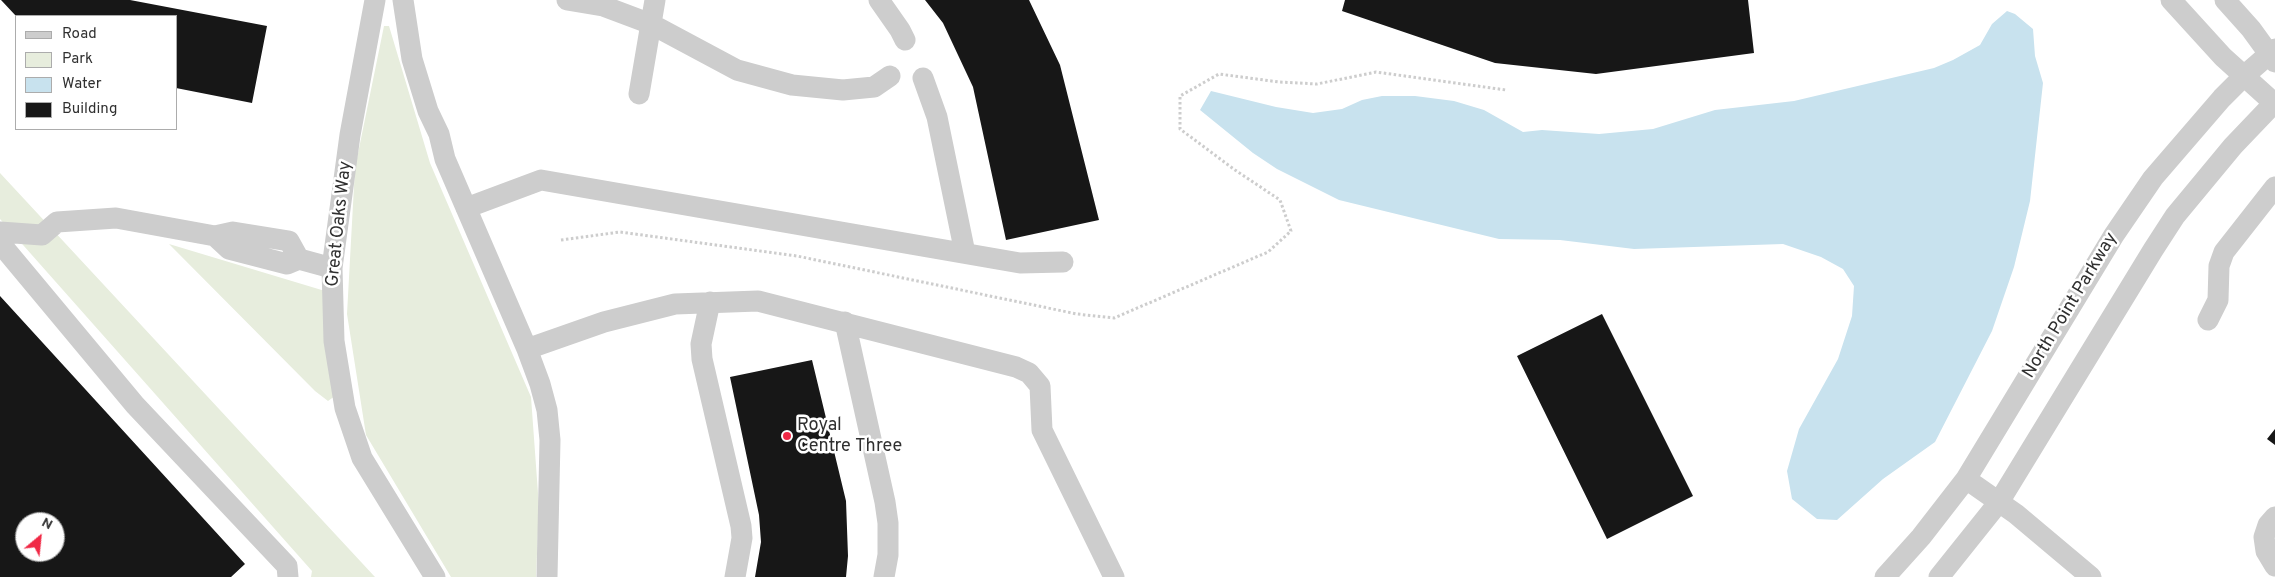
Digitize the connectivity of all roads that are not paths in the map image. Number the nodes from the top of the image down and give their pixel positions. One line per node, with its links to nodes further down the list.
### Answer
1 (375, 0): 22 (street, Great Oaks Way)
2 (403, 0): 17 (street)
3 (567, 0): 8 (street)
4 (655, 0): 8 (street)
5 (879, 0): 9 (street)
6 (2171, 0): 12 (street)
7 (2225, 0): 10 (street)
8 (650, 24): 11 (street); 14 (street)
9 (905, 40)
10 (2273, 55): 12 (street, North Point Parkway)
11 (890, 76)
12 (2244, 76): 15 (street); 27 (street, North Point Parkway)
13 (923, 78): 20 (street)
14 (639, 94)
15 (2275, 103): 28 (street)
16 (2272, 192): 24 (street)
17 (466, 208): 20 (street); 26 (street)
18 (0, 232): 22 (street)
19 (0, 243): 31 (street)
20 (966, 253): 21 (street)
21 (1063, 262)
22 (332, 268): 32 (street, Great Oaks Way)
23 (710, 302): 25 (street); 26 (street); 34 (street)
24 (2208, 320)
25 (845, 322): 35 (street); 36 (street)
26 (527, 349): 33 (street)
27 (1966, 478): 28 (street); 37 (street, North Point Parkway)
28 (1999, 502): 38 (street); 39 (street)
29 (2275, 516): 30 (street)
30 (2275, 566)
31 (288, 577)
32 (435, 577)
33 (547, 577)
34 (734, 577)
35 (884, 577)
36 (1114, 577)
37 (1885, 577)
38 (1939, 577)
39 (2091, 577)

